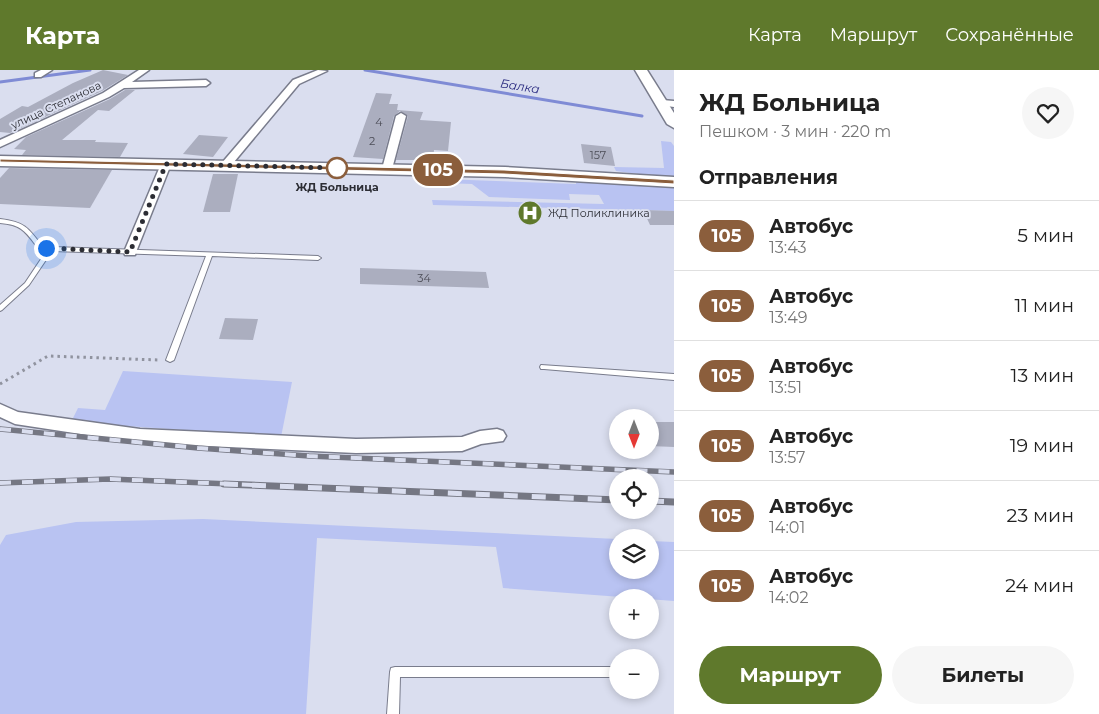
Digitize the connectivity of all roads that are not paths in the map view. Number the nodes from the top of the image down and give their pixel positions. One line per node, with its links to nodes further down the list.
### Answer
1 (48, 70): 5 (street)
2 (145, 70): 7 (street, улица Степанова)
3 (641, 70): 8 (main road)
4 (323, 71): 14 (street)
5 (38, 75)
6 (206, 83): 7 (street, улица Степанова)
7 (122, 85): 11 (street, улица Степанова)
8 (668, 103): 10 (main road)
9 (400, 116): 15 (street)
10 (674, 124)
11 (0, 144)
12 (0, 161): 13 (main road)
13 (166, 164): 14 (main road); 19 (street)
14 (225, 166): 15 (main road)
15 (388, 169): 16 (main road)
16 (671, 181)
17 (0, 221): 18 (lane)
18 (50, 249): 19 (lane); 22 (lane)
19 (130, 252): 20 (lane)
20 (209, 255): 21 (lane); 23 (lane)
21 (318, 258)
22 (0, 309)
23 (170, 360)
24 (544, 367): 25 (lane)
25 (674, 377)
26 (0, 410): 27 (street)
27 (497, 436)
28 (609, 672): 29 (lane)
29 (393, 714)

